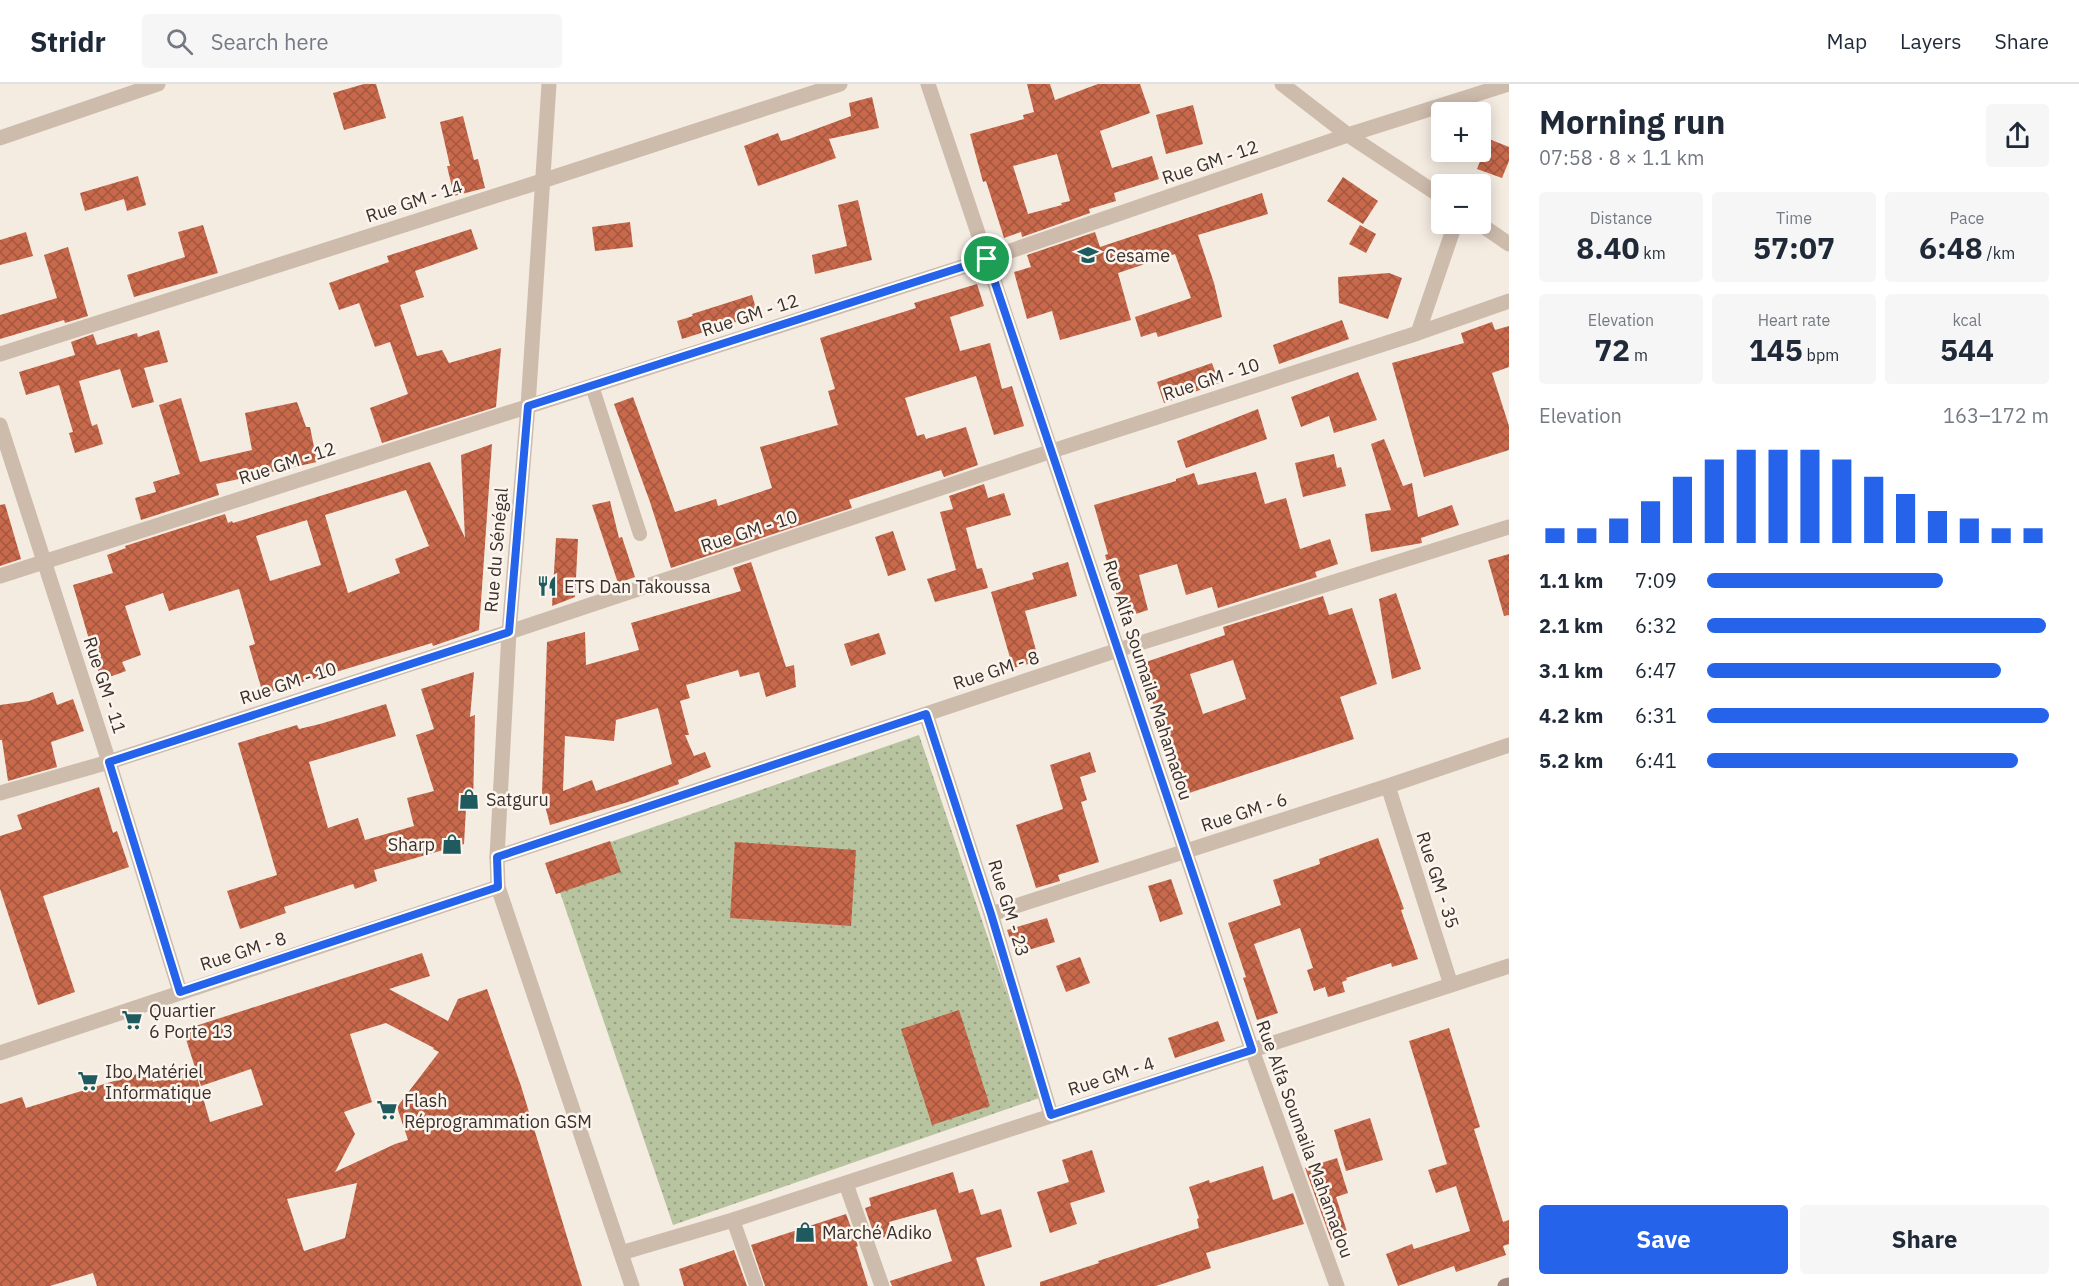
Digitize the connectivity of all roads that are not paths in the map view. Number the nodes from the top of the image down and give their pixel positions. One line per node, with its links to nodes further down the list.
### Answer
1 (158, 84): 8 (street)
2 (549, 84): 9 (street, Rue du Sénégal)
3 (840, 84): 9 (street, Rue GM - 14)
4 (928, 84): 14 (street, Rue Alfa Soumaila Mahamadou)
5 (1281, 84): 7 (street)
6 (1509, 84): 7 (street, Rue GM - 12)
7 (1348, 135): 10 (street); 14 (street, Rue GM - 12)
8 (0, 138)
9 (542, 181): 17 (street, Rue GM - 14); 19 (street, Rue du Sénégal)
10 (1431, 190)
11 (1491, 232): 13 (street)
12 (1452, 234): 16 (street)
13 (1509, 244)
14 (987, 259): 18 (street, Rue GM - 12); 21 (street, Rue Alfa Soumaila Mahamadou)
15 (1509, 301): 16 (street, Rue GM - 10)
16 (1418, 333): 21 (street, Rue GM - 10)
17 (0, 354)
18 (592, 386): 19 (street, Rue GM - 12); 23 (lane)
19 (528, 406): 24 (street, Rue GM - 12); 26 (street, Rue du Sénégal)
20 (0, 425): 24 (street, Rue GM - 11)
21 (1052, 451): 26 (street, Rue GM - 10); 27 (street, Rue Alfa Soumaila Mahamadou)
22 (1509, 527): 27 (street, Rue GM - 8)
23 (640, 534)
24 (45, 562): 25 (street, Rue GM - 12); 30 (street, Rue GM - 11)
25 (0, 576)
26 (509, 632): 30 (street, Rue GM - 10); 34 (street, Rue du Sénégal)
27 (1118, 650): 28 (street, Rue GM - 8); 33 (street, Rue Alfa Soumaila Mahamadou)
28 (926, 714): 34 (street, Rue GM - 8); 36 (street, Rue GM - 23)
29 (1509, 745): 31 (street, Rue GM - 6)
30 (109, 762): 32 (street, Rue GM - 10); 39 (street, Rue GM - 11)
31 (1388, 786): 33 (street, Rue GM - 6); 38 (street, Rue GM - 35)
32 (0, 793)
33 (1185, 851): 36 (street, Rue GM - 6); 40 (street, Rue Alfa Soumaila Mahamadou)
34 (497, 857): 35 (street, Rue du Sénégal)
35 (498, 887): 39 (street, Rue GM - 8); 45 (street, Rue du Sénégal)
36 (991, 914): 42 (street, Rue GM - 23)
37 (1509, 966): 38 (street, Rue GM - 4)
38 (1451, 985): 40 (street, Rue GM - 4)
39 (180, 992): 41 (street, Rue GM - 8)
40 (1252, 1050): 42 (street, Rue GM - 4); 50 (street, Rue Alfa Soumaila Mahamadou)
41 (0, 1053)
42 (1051, 1115): 43 (street, Rue GM - 4)
43 (846, 1184): 44 (street, Rue GM - 4); 49 (street)
44 (733, 1220): 45 (street, Rue GM - 4); 46 (lane)
45 (621, 1253): 48 (street, Rue du Sénégal)
46 (756, 1285)
47 (1509, 1285): 51 (main road)
48 (632, 1286)
49 (882, 1286)
50 (1337, 1286)
51 (1504, 1286)

